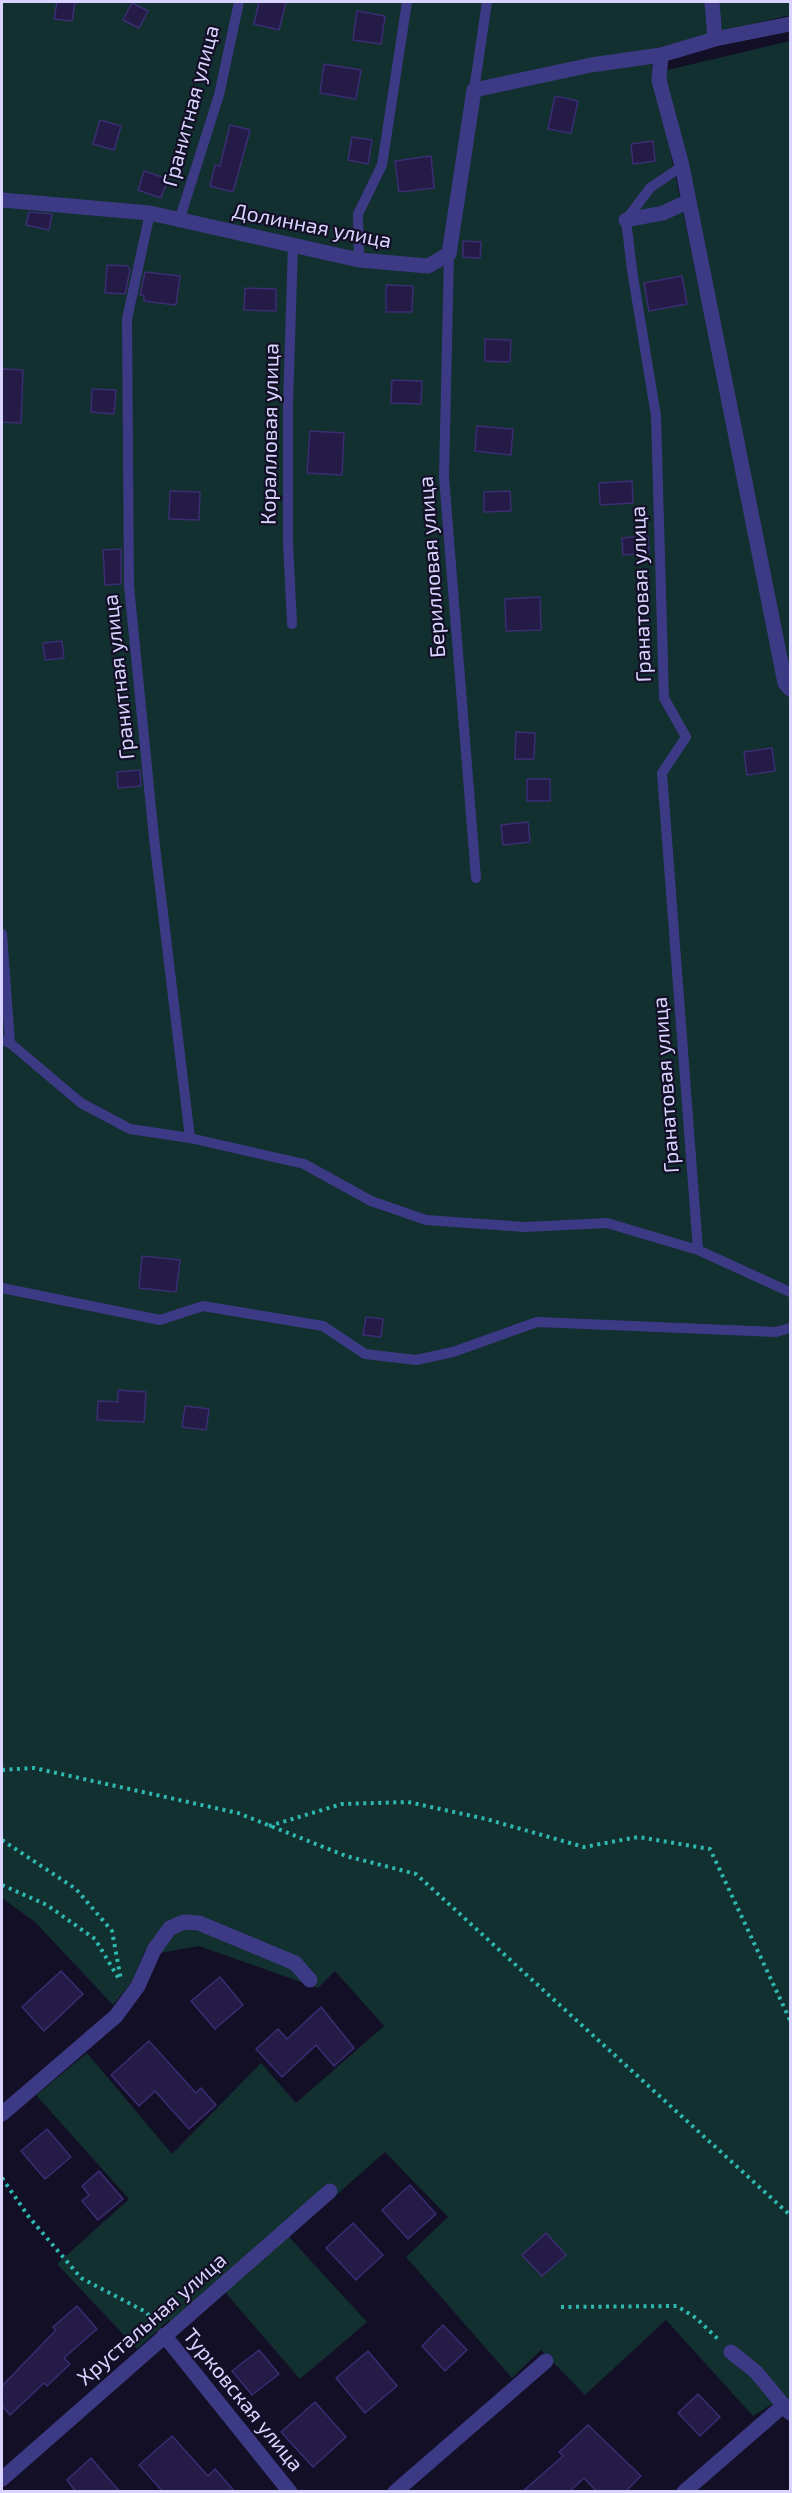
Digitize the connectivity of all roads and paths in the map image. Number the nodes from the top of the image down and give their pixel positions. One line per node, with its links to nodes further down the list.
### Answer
1 (239, 2): 14 (lane, Гранитная улица)
2 (407, 2): 17 (lane)
3 (488, 2): 8 (lane)
4 (712, 2): 6 (street)
5 (790, 24): 6 (street)
6 (715, 39): 7 (street)
7 (661, 55): 8 (street); 9 (street)
8 (474, 90): 16 (street)
9 (682, 166): 11 (street); 13 (lane)
10 (2, 200): 12 (street, Долинная улица)
11 (689, 201): 13 (street); 19 (street)
12 (150, 213): 14 (street, Долинная улица); 23 (lane, Гранитная улица)
13 (626, 220): 24 (lane, Гранатовая улица)
14 (179, 221): 15 (street, Долинная улица)
15 (293, 245): 17 (street, Долинная улица); 18 (lane, Коралловая улица)
16 (448, 254): 17 (street, Долинная улица); 20 (lane, Берилловая улица)
17 (359, 260)
18 (292, 624)
19 (790, 689)
20 (476, 878)
21 (2, 934): 22 (lane)
22 (6, 1042): 23 (lane)
23 (190, 1138): 24 (lane)
24 (698, 1250): 26 (lane)
25 (2, 1288): 27 (lane)
26 (790, 1292)
27 (790, 1328)
28 (2, 1770): 29 (path)
29 (269, 1826): 33 (path); 37 (path)
30 (2, 1840): 31 (path)
31 (2, 1885)
32 (310, 1980): 34 (street)
33 (790, 2020)
34 (2, 2114)
35 (2, 2178): 39 (path)
36 (330, 2191): 39 (street, Хрустальная улица)
37 (790, 2215)
38 (561, 2307): 40 (path)
39 (164, 2335): 43 (street, Хрустальная улица); 44 (street, Турковская улица)
40 (731, 2352): 42 (street)
41 (546, 2361): 45 (street)
42 (787, 2409): 46 (street)
43 (2, 2480)
44 (290, 2492)
45 (395, 2492)
46 (684, 2492)

